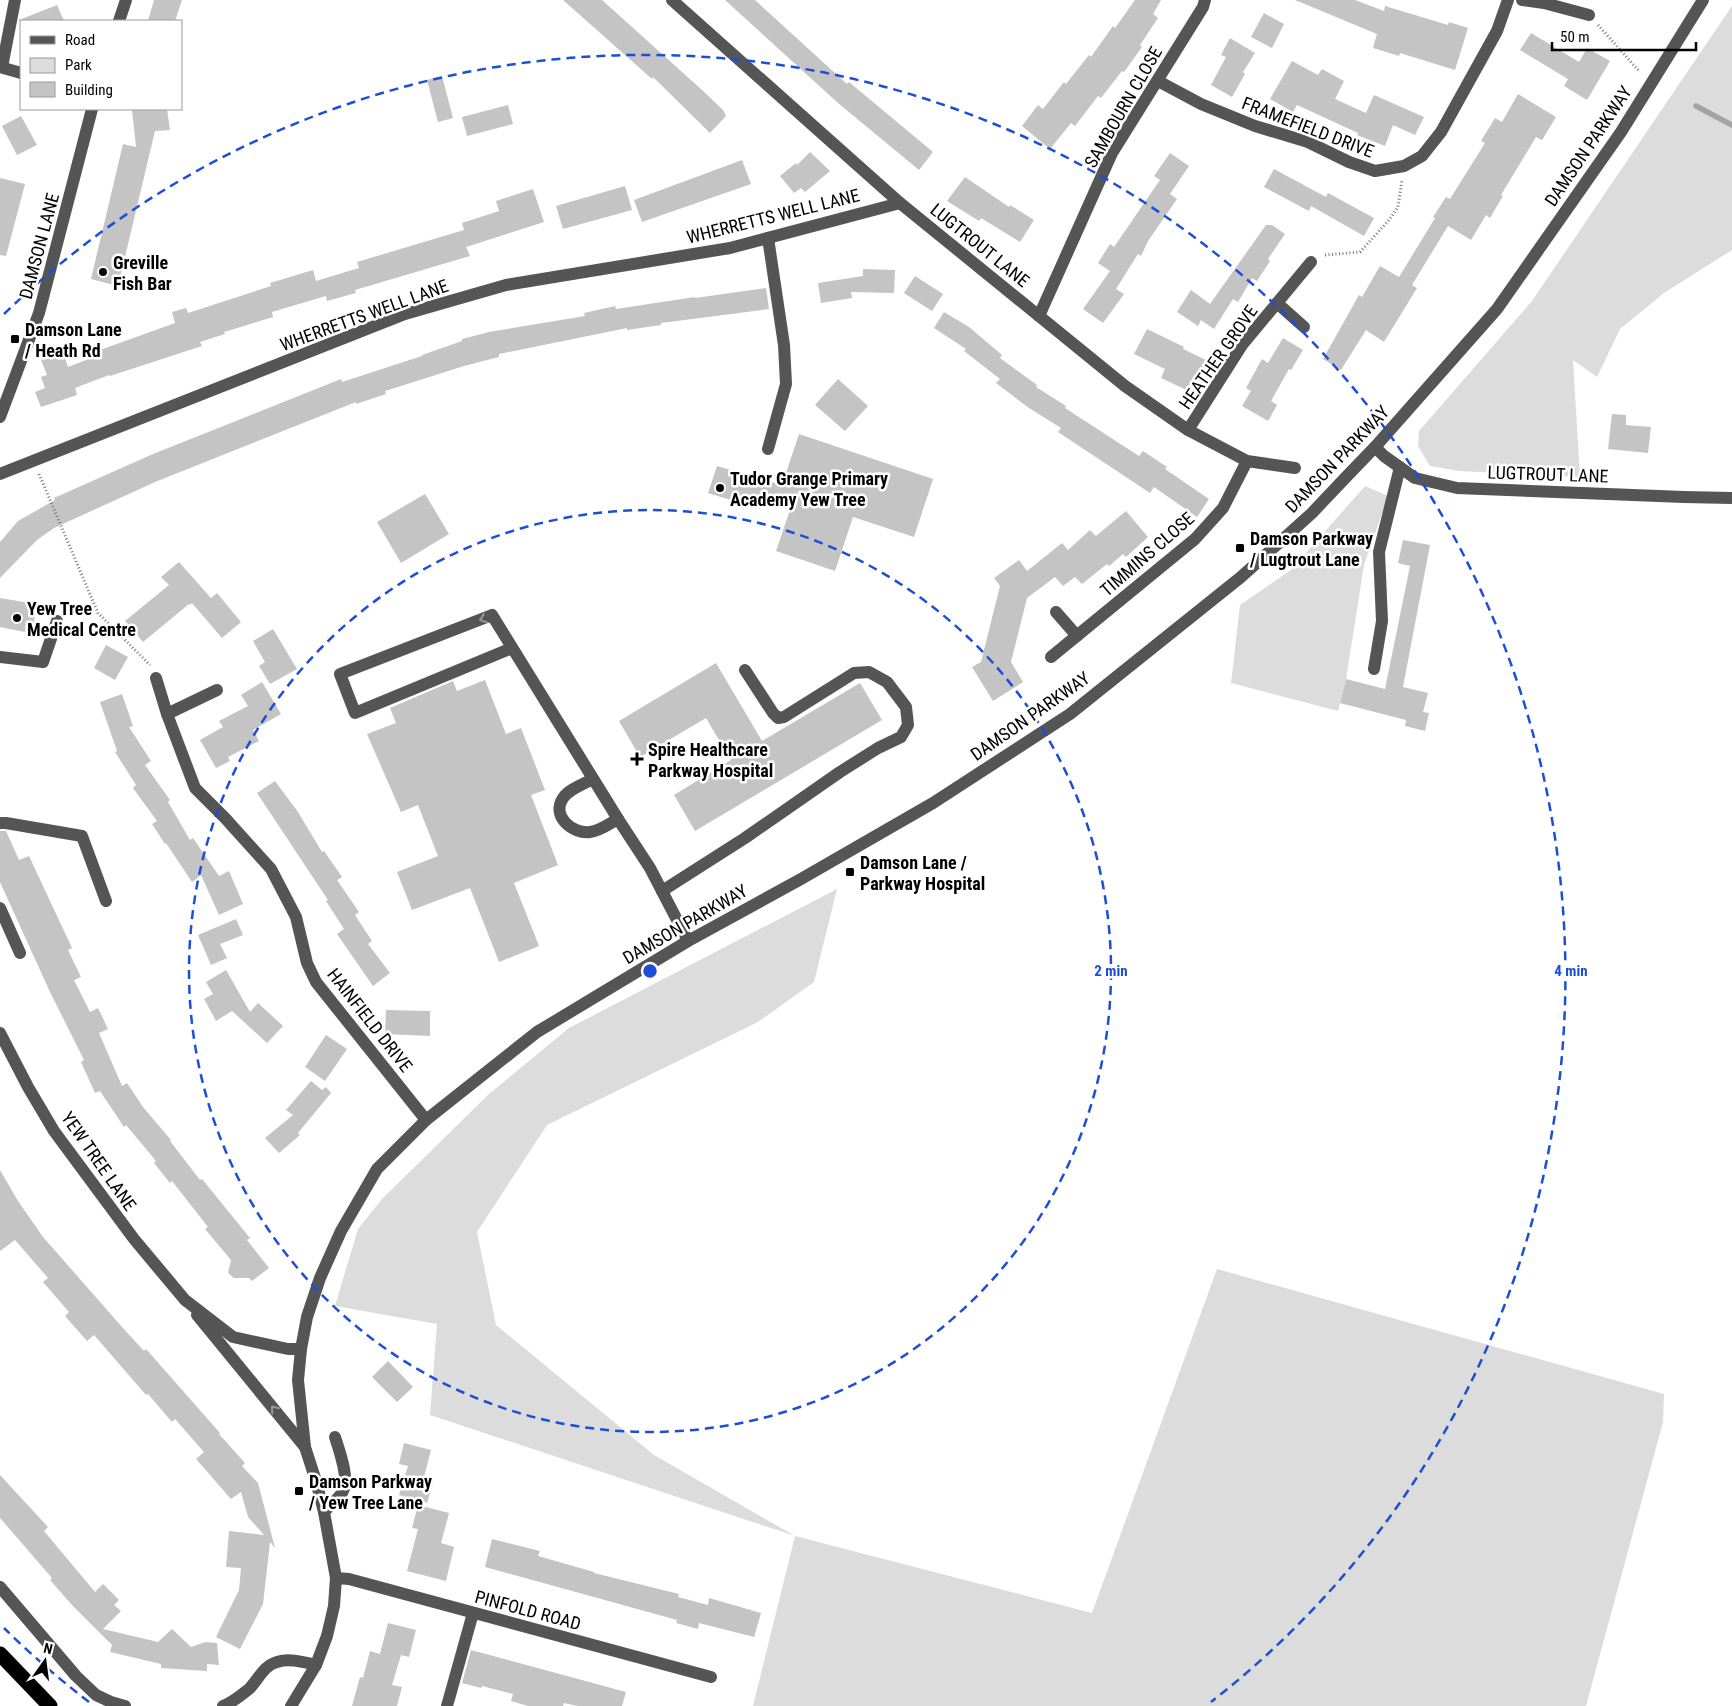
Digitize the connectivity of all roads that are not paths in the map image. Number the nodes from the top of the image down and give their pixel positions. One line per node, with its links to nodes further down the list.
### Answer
1 (15, 0): 10 (street)
2 (126, 0): 9 (street)
3 (672, 0): 14 (street, LUGTROUT LANE)
4 (1205, 0): 12 (street, SAMBOURN CLOSE)
5 (1508, 0): 12 (street, FRAMEFIELD DRIVE)
6 (1522, 0): 8 (street)
7 (1703, 0): 22 (street, DAMSON PARKWAY)
8 (1589, 16)
9 (119, 20)
10 (1, 67): 11 (street)
11 (20, 73)
12 (1158, 81): 18 (street, SAMBOURN CLOSE)
13 (92, 110): 20 (street, DAMSON LANE)
14 (900, 203): 15 (street, WHERRETTS WELL LANE); 18 (street, LUGTROUT LANE)
15 (768, 238): 23 (street); 27 (street, WHERRETTS WELL LANE)
16 (1312, 262): 17 (street, HEATHER GROVE)
17 (1277, 303): 19 (street, HEATHER GROVE); 21 (street, HEATHER GROVE)
18 (1039, 316): 21 (street, LUGTROUT LANE)
19 (1304, 327)
20 (0, 417)
21 (1188, 430): 24 (street, LUGTROUT LANE)
22 (1375, 447): 25 (street, LUGTROUT LANE); 46 (street, DAMSON PARKWAY)
23 (768, 449)
24 (1247, 461): 26 (street, LUGTROUT LANE); 31 (street, TIMMINS CLOSE)
25 (1400, 467): 28 (street, LUGTROUT LANE); 35 (street)
26 (1295, 468)
27 (0, 474)
28 (1732, 498)
29 (1056, 612): 31 (street)
30 (57, 621): 33 (street)
31 (1077, 636): 34 (street, TIMMINS CLOSE)
32 (512, 648): 32 (street, one-way to 32); 40 (street)
33 (0, 657)
34 (1052, 657)
35 (1374, 669)
36 (745, 670): 43 (street)
37 (156, 678): 39 (street, HAINFIELD DRIVE)
38 (217, 690): 39 (street)
39 (167, 714): 49 (street, HAINFIELD DRIVE)
40 (593, 779): 41 (street); 41 (street)
41 (618, 819): 43 (street)
42 (0, 824): 44 (street)
43 (662, 891): 46 (street)
44 (106, 901)
45 (0, 908): 47 (street)
46 (688, 940): 49 (street, DAMSON PARKWAY)
47 (20, 953)
48 (0, 1033): 50 (street, YEW TREE LANE)
49 (426, 1120): 51 (street, DAMSON PARKWAY)
50 (185, 1300): 51 (street, YEW TREE LANE); 53 (street, YEW TREE LANE, one-way to 50)
51 (301, 1349): 53 (street, YEW TREE LANE)
52 (335, 1437): 54 (street)
53 (305, 1447): 54 (street, YEW TREE LANE)
54 (324, 1512): 55 (street, YEW TREE LANE)
55 (336, 1578): 57 (street, PINFOLD ROAD); 59 (street, YEW TREE LANE)
56 (0, 1587): 64 (street)
57 (473, 1613): 61 (street, PINFOLD ROAD); 67 (street)
58 (0, 1654): 60 (highway)
59 (316, 1665): 65 (street); 66 (street, YEW TREE LANE)
60 (15, 1671): 62 (highway); 63 (highway)
61 (711, 1677)
62 (40, 1706)
63 (50, 1706)
64 (125, 1706)
65 (223, 1706)
66 (290, 1706)
67 (447, 1706)

